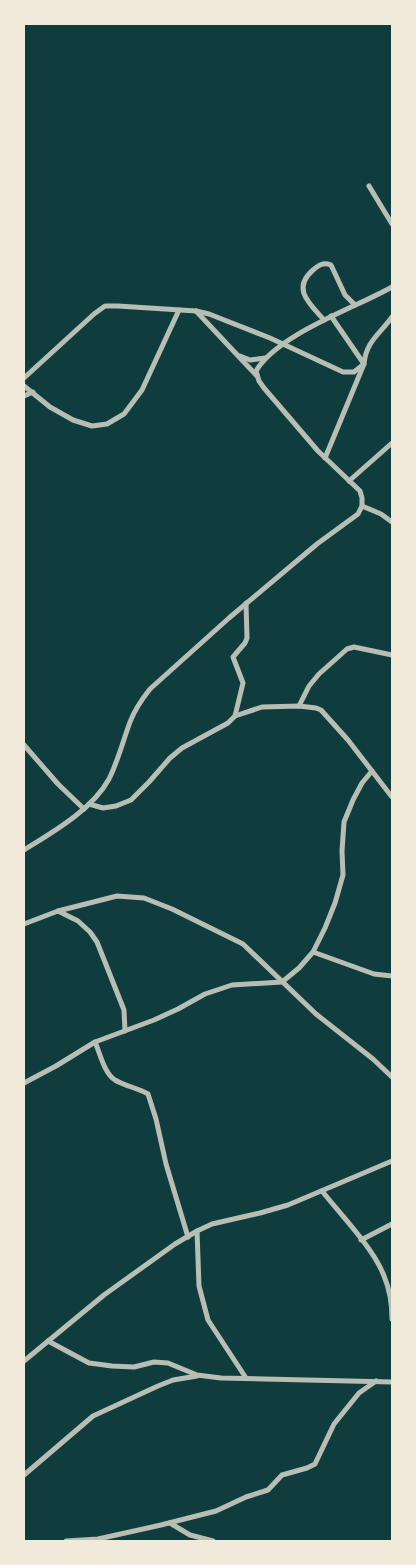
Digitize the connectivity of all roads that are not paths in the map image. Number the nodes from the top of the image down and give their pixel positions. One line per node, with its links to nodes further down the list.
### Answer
1 (370, 186): 2 (street)
2 (392, 224)
3 (392, 287): 4 (street)
4 (356, 305): 7 (street); 9 (street)
5 (179, 310): 6 (street); 15 (street); 17 (street)
6 (196, 311): 10 (street); 11 (street)
7 (331, 316): 9 (street); 13 (street)
8 (392, 317): 13 (street)
9 (324, 320): 10 (street)
10 (284, 344): 12 (street); 13 (street)
11 (237, 355): 12 (street); 14 (street)
12 (268, 358): 14 (street)
13 (364, 364): 20 (street)
14 (258, 376): 20 (street)
15 (24, 378)
16 (24, 386): 17 (street)
17 (33, 392): 18 (street)
18 (24, 396)
19 (392, 443): 21 (street)
20 (325, 458): 21 (street)
21 (349, 481): 22 (street)
22 (362, 506): 23 (street); 24 (street)
23 (392, 522)
24 (246, 603): 27 (street); 31 (street)
25 (392, 655): 26 (street)
26 (299, 706): 27 (street); 29 (street)
27 (234, 716): 31 (street)
28 (24, 746): 32 (street)
29 (372, 770): 30 (street); 36 (street)
30 (392, 798)
31 (89, 804): 32 (street)
32 (84, 809): 33 (street)
33 (24, 850)
34 (58, 911): 35 (street); 38 (street); 39 (street)
35 (24, 924)
36 (313, 952): 37 (street); 38 (street)
37 (392, 976)
38 (282, 982): 39 (street); 41 (street)
39 (125, 1031): 40 (street)
40 (95, 1042): 42 (street); 47 (street)
41 (392, 1077)
42 (24, 1083)
43 (392, 1161): 44 (street)
44 (322, 1191): 46 (street); 48 (street)
45 (392, 1224): 48 (street)
46 (197, 1231): 47 (street); 53 (street)
47 (188, 1237): 50 (street)
48 (361, 1240): 49 (street)
49 (392, 1319)
50 (48, 1341): 51 (street); 52 (street)
51 (24, 1361)
52 (197, 1375): 53 (street); 56 (street)
53 (246, 1378): 54 (street)
54 (376, 1381): 55 (street); 57 (street)
55 (392, 1382)
56 (24, 1475)
57 (170, 1523): 58 (street); 59 (street)
58 (66, 1541)
59 (213, 1541)

